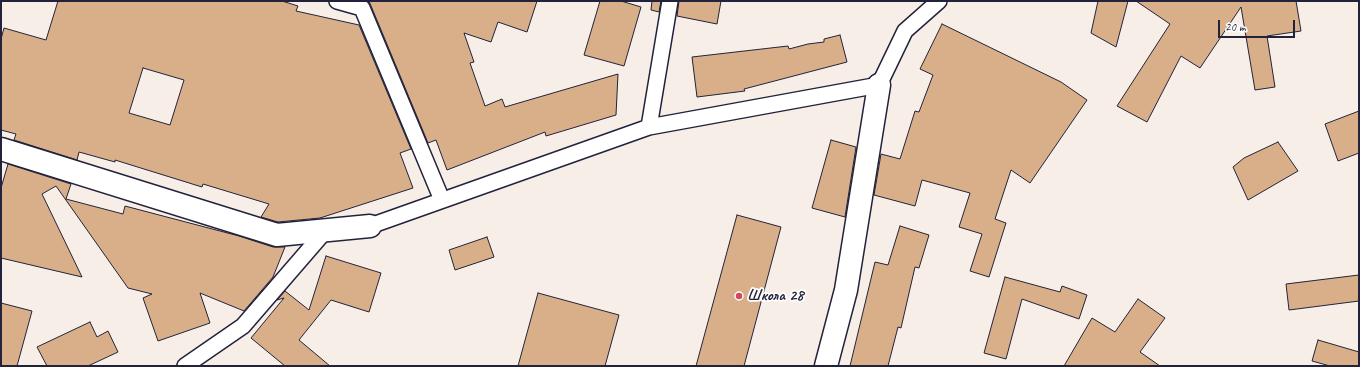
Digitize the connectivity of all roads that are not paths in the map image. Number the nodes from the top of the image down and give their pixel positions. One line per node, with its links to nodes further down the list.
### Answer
1 (337, 1): 4 (lane)
2 (670, 1): 6 (lane)
3 (939, 1): 5 (lane)
4 (362, 5): 8 (lane)
5 (879, 85): 6 (lane); 12 (street)
6 (649, 127): 8 (lane)
7 (1, 150): 10 (street)
8 (442, 200): 9 (lane)
9 (370, 226): 10 (street)
10 (326, 230): 11 (lane)
11 (185, 366)
12 (826, 366)

